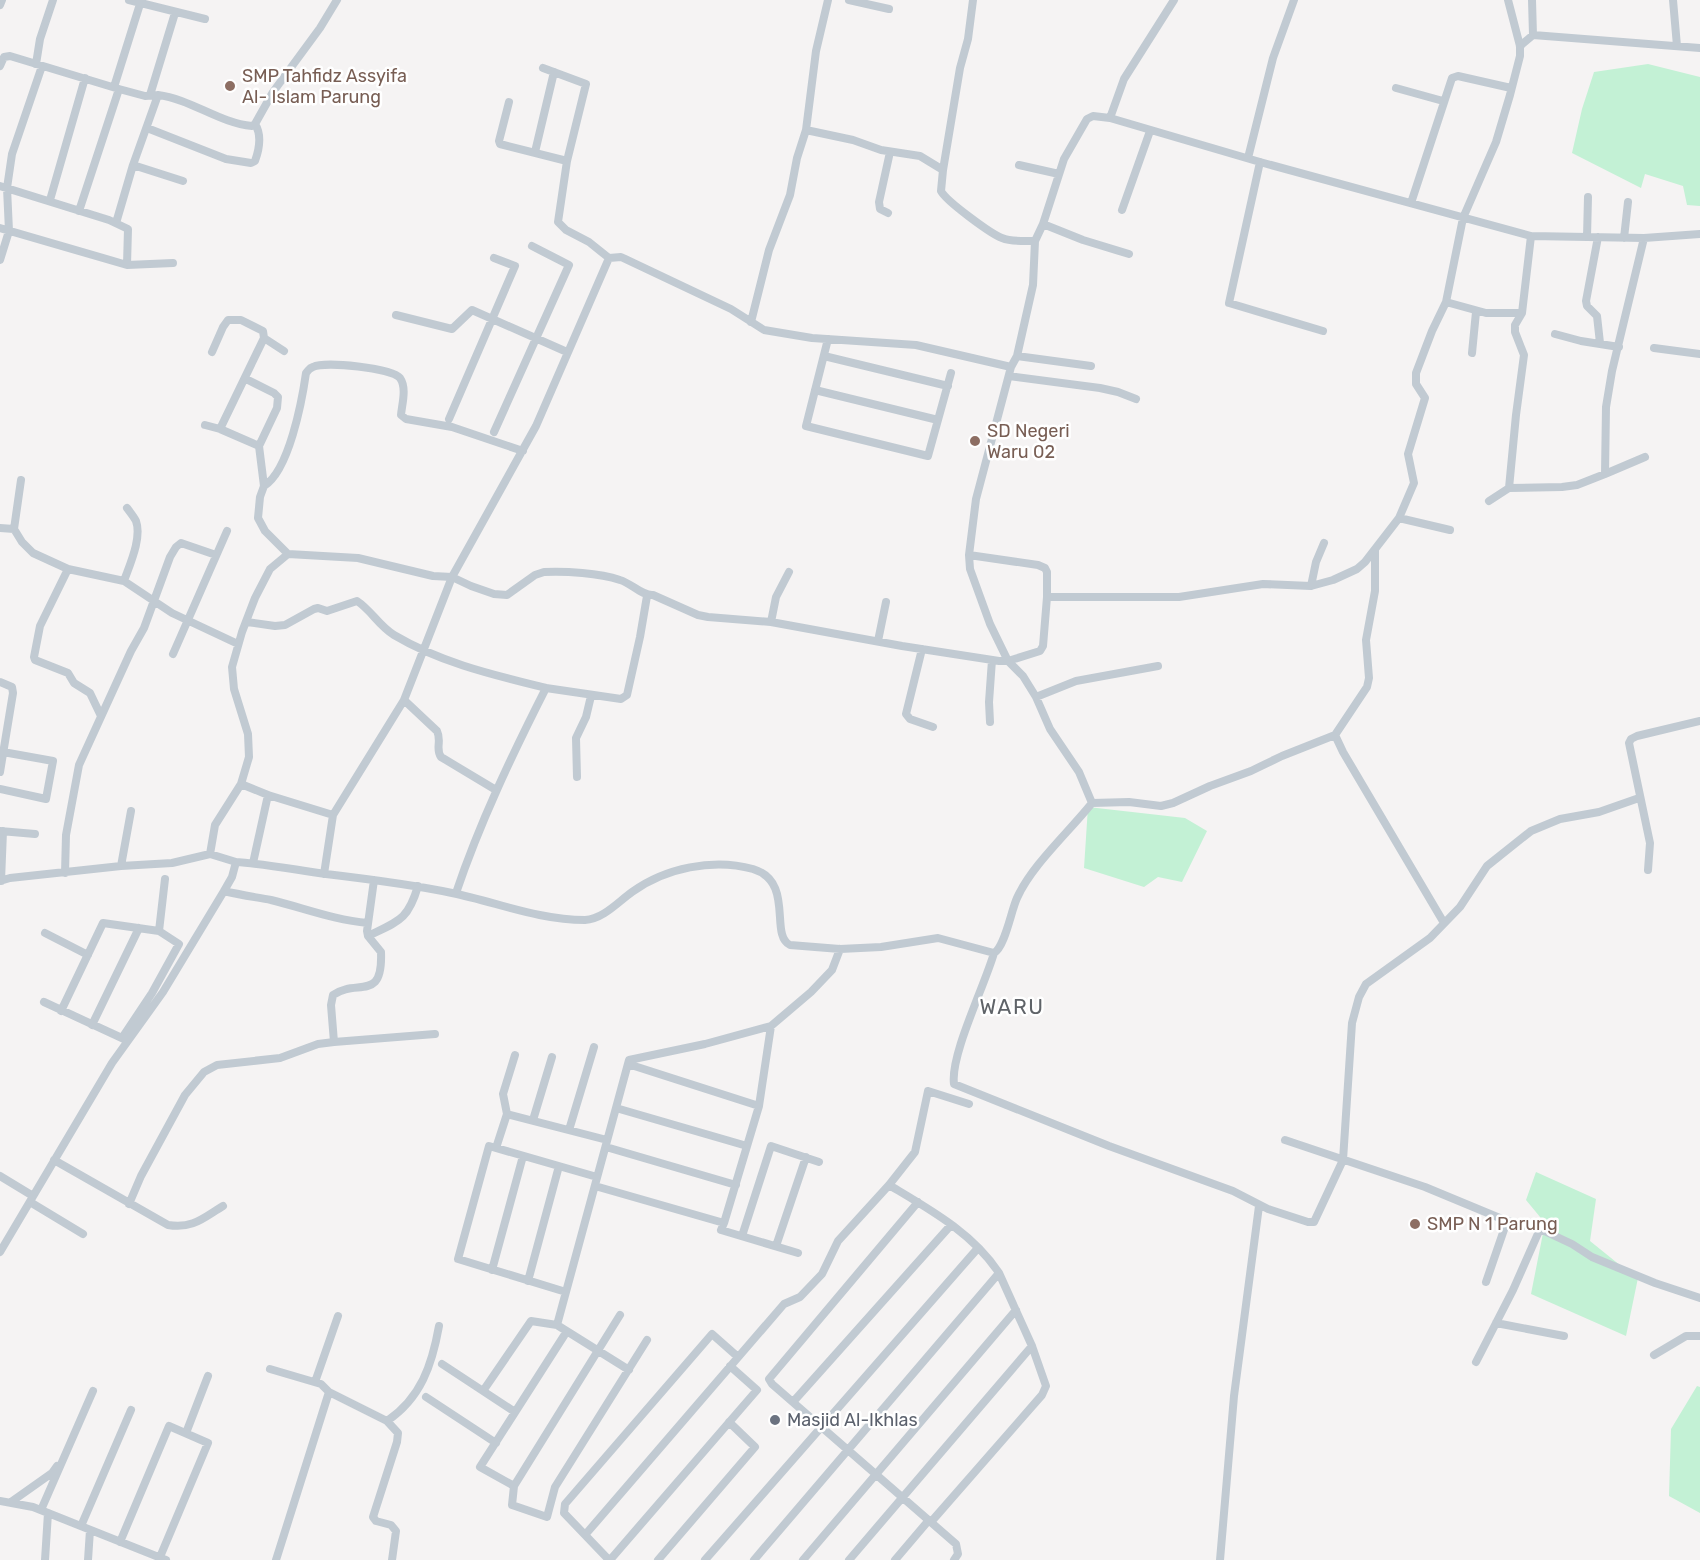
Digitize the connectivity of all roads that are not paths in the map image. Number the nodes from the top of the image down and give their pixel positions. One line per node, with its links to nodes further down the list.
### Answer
1 (2, 0): 14 (street)
2 (53, 0): 22 (street)
3 (129, 0): 13 (street)
4 (337, 0): 34 (street)
5 (828, 0): 36 (street)
6 (849, 0): 15 (street)
7 (973, 0): 45 (street)
8 (1174, 0): 33 (street)
9 (1294, 0): 40 (street)
10 (1508, 0): 19 (street)
11 (1532, 0): 18 (street)
12 (1673, 0): 20 (street)
13 (140, 4): 16 (street); 27 (street)
14 (0, 5)
15 (889, 9)
16 (175, 13): 17 (street); 30 (street)
17 (205, 19)
18 (1533, 35): 19 (street); 20 (street)
19 (1520, 46): 29 (street)
20 (1677, 46): 21 (street)
21 (1700, 48)
22 (39, 65): 23 (street); 26 (street); 48 (street)
23 (0, 66)
24 (543, 68): 25 (street)
25 (554, 72): 38 (street); 41 (street)
26 (85, 78): 27 (street); 50 (street)
27 (116, 88): 30 (street); 55 (street)
28 (1396, 88): 31 (street)
29 (1511, 88): 31 (street); 57 (street)
30 (154, 95): 34 (street); 35 (street)
31 (1443, 101): 51 (street)
32 (509, 102): 38 (street)
33 (1110, 118): 37 (street); 46 (street)
34 (255, 124): 35 (street)
35 (147, 128): 43 (street)
36 (806, 130): 39 (street); 81 (street)
37 (1150, 131): 40 (street); 54 (street)
38 (535, 152): 41 (street)
39 (890, 152): 45 (street); 56 (street)
40 (1248, 158): 42 (street)
41 (567, 161): 72 (street)
42 (1260, 162): 51 (street); 82 (street)
43 (133, 165): 47 (street); 58 (street)
44 (1019, 165): 46 (street)
45 (943, 170): 68 (street)
46 (1059, 174): 59 (street)
47 (183, 181)
48 (3, 187): 50 (street); 53 (street)
49 (1588, 197): 64 (street)
50 (50, 200): 55 (street)
51 (1411, 202): 57 (street)
52 (1628, 202): 66 (street)
53 (4, 208): 61 (street)
54 (1122, 210)
55 (79, 211): 58 (street)
56 (888, 213)
57 (1463, 218): 63 (street); 76 (street)
58 (116, 223): 75 (street)
59 (1043, 224): 68 (street); 70 (street)
60 (0, 228): 61 (street)
61 (9, 231): 73 (street); 75 (street)
62 (1700, 234): 67 (street)
63 (1531, 236): 64 (street); 78 (street)
64 (1587, 237): 65 (street)
65 (1598, 237): 66 (street); 87 (street)
66 (1624, 238): 67 (street)
67 (1644, 238): 88 (street)
68 (1035, 242): 96 (street)
69 (532, 246): 85 (street)
70 (1129, 254)
71 (494, 258): 80 (street)
72 (609, 258): 81 (street); 92 (street)
73 (0, 260)
74 (173, 263): 75 (street)
75 (127, 265)
76 (1446, 302): 77 (street); 119 (street)
77 (1476, 312): 78 (street); 93 (street)
78 (1522, 313): 116 (street)
79 (396, 315): 80 (street)
80 (493, 319): 85 (street); 105 (street)
81 (752, 322): 86 (street)
82 (1323, 331)
83 (1555, 334): 87 (street)
84 (264, 338): 90 (street); 91 (street); 101 (street)
85 (536, 338): 92 (street); 109 (street)
86 (828, 339): 95 (street); 98 (street)
87 (1600, 343): 88 (street)
88 (1619, 347): 113 (street)
89 (1653, 348): 94 (street)
90 (284, 351)
91 (212, 352)
92 (567, 352): 111 (street)
93 (1472, 353)
94 (1700, 354)
95 (824, 356): 102 (street); 103 (street)
96 (1017, 356): 97 (street); 98 (street)
97 (1091, 366)
98 (1011, 368): 100 (street)
99 (951, 374): 102 (street)
100 (1009, 376): 104 (street); 128 (street)
101 (246, 379): 108 (street); 110 (street)
102 (948, 386): 106 (street)
103 (815, 390): 106 (street); 106 (street)
104 (1136, 399)
105 (449, 419)
106 (938, 420)
107 (205, 425): 108 (street)
108 (220, 429): 110 (street)
109 (494, 432)
110 (259, 447): 115 (street)
111 (523, 451): 115 (street); 131 (street)
112 (1645, 457): 113 (street)
113 (1605, 474): 116 (street)
114 (21, 480): 121 (street)
115 (264, 486): 126 (street)
116 (1509, 488): 117 (street)
117 (1489, 501)
118 (128, 508): 132 (street)
119 (1399, 519): 122 (street); 125 (street)
120 (0, 528): 121 (street)
121 (14, 529): 129 (street)
122 (1450, 530)
123 (226, 531): 127 (street)
124 (1324, 543): 133 (street)
125 (1375, 550): 133 (street); 158 (street)
126 (288, 554): 131 (street); 139 (street)
127 (216, 555): 136 (street); 138 (street)
128 (969, 555): 135 (street); 147 (street)
129 (68, 569): 132 (street); 154 (street)
130 (789, 572): 140 (street)
131 (452, 577): 134 (street); 144 (street)
132 (124, 580): 136 (street)
133 (1311, 586): 135 (street)
134 (647, 596): 140 (street); 151 (street)
135 (1047, 597): 147 (street)
136 (153, 601): 138 (street); 154 (street)
137 (886, 602): 141 (street)
138 (189, 620): 142 (street); 145 (street)
139 (247, 622): 142 (street); 144 (street)
140 (771, 622): 141 (street)
141 (878, 641): 143 (street)
142 (238, 644): 162 (street)
143 (922, 649): 146 (street); 157 (street)
144 (422, 650): 150 (street); 153 (street)
145 (173, 654)
146 (992, 660): 147 (street); 156 (street)
147 (1008, 661): 152 (street)
148 (1158, 666): 152 (street)
149 (0, 682): 159 (street)
150 (546, 688): 151 (street); 164 (street)
151 (591, 696): 161 (street)
152 (1036, 697): 167 (street)
153 (404, 700): 164 (street); 169 (street)
154 (101, 716): 177 (street)
155 (1700, 721): 166 (street)
156 (990, 722)
157 (933, 727)
158 (1335, 735): 167 (street); 186 (street)
159 (3, 752): 160 (street); 163 (street)
160 (0, 772)
161 (577, 777)
162 (241, 784): 165 (street); 172 (street)
163 (0, 789)
164 (496, 790): 184 (street)
165 (268, 795): 169 (street); 174 (street)
166 (1639, 798): 176 (street); 186 (street)
167 (1092, 803): 192 (street)
168 (131, 811): 175 (street)
169 (333, 815): 178 (street)
170 (2, 831): 171 (street); 181 (street)
171 (35, 834)
172 (210, 855): 173 (street); 175 (street)
173 (236, 862): 174 (street); 183 (street)
174 (253, 863): 178 (street)
175 (121, 866): 177 (street)
176 (1648, 870)
177 (65, 873): 181 (street)
178 (324, 874): 180 (street)
179 (165, 879): 188 (street)
180 (374, 879): 182 (street); 185 (street)
181 (1, 881)
182 (418, 886): 184 (street); 190 (street)
183 (224, 891): 185 (street); 199 (street)
184 (456, 894): 191 (street)
185 (368, 923): 190 (street)
186 (1444, 923): 218 (street)
187 (139, 928): 188 (street); 193 (street); 196 (street)
188 (159, 931): 199 (street)
189 (45, 933): 193 (street)
190 (368, 936): 200 (street)
191 (840, 949): 192 (street); 197 (street)
192 (994, 953): 230 (street)
193 (87, 956): 195 (street)
194 (44, 1002): 195 (street)
195 (61, 1011): 196 (street)
196 (92, 1025): 199 (street)
197 (771, 1026): 204 (street); 206 (street)
198 (435, 1034): 200 (street)
199 (125, 1040): 217 (street)
200 (334, 1042): 228 (street)
201 (594, 1047): 210 (street)
202 (515, 1054): 208 (street)
203 (552, 1057): 209 (street)
204 (628, 1064): 206 (street); 207 (street)
205 (969, 1104): 224 (street)
206 (759, 1106): 213 (street)
207 (616, 1108): 212 (street); 213 (street)
208 (507, 1114): 209 (street); 214 (street)
209 (533, 1120): 210 (street)
210 (569, 1130): 212 (street)
211 (1285, 1140): 218 (street)
212 (606, 1143): 222 (street); 223 (street)
213 (747, 1146): 223 (street)
214 (496, 1148): 215 (street); 241 (street)
215 (523, 1156): 220 (street); 241 (street)
216 (806, 1157): 219 (street); 236 (street); 237 (street)
217 (54, 1160): 226 (street); 228 (street)
218 (1343, 1160): 230 (street); 231 (street)
219 (819, 1161)
220 (559, 1166): 222 (street); 243 (street)
221 (0, 1176): 226 (street)
222 (597, 1177): 225 (street)
223 (736, 1185): 232 (street)
224 (889, 1185): 227 (street); 260 (street)
225 (595, 1186): 232 (street); 245 (street)
226 (31, 1199): 235 (street); 239 (street)
227 (918, 1202): 233 (street); 272 (street)
228 (129, 1204): 229 (street)
229 (223, 1206)
230 (1259, 1206): 306 (street)
231 (1508, 1221): 234 (street); 244 (street)
232 (724, 1223): 236 (street)
233 (951, 1225): 238 (street); 272 (street)
234 (1540, 1229): 246 (street); 250 (street)
235 (83, 1233)
236 (742, 1236): 237 (street)
237 (776, 1246): 240 (street)
238 (978, 1248): 242 (street); 277 (street)
239 (0, 1252)
240 (798, 1253)
241 (492, 1269): 243 (street)
242 (999, 1273): 247 (street); 280 (street)
243 (528, 1281): 245 (street)
244 (1486, 1282)
245 (566, 1292): 251 (street)
246 (1700, 1298)
247 (1016, 1310): 257 (street); 282 (street)
248 (620, 1315): 258 (street)
249 (338, 1316): 267 (street)
250 (1496, 1323): 254 (street); 261 (street)
251 (557, 1325): 253 (street); 269 (street)
252 (439, 1326): 275 (street)
253 (567, 1331): 258 (street); 274 (street)
254 (1564, 1336)
255 (1700, 1336): 259 (street)
256 (647, 1340): 265 (street)
257 (1032, 1346): 284 (street); 288 (street)
258 (598, 1351): 265 (street); 283 (street)
259 (1654, 1354)
260 (738, 1357): 263 (street); 291 (street)
261 (1476, 1362)
262 (442, 1364): 269 (street)
263 (730, 1366): 276 (street); 291 (street)
264 (270, 1369): 267 (street)
265 (629, 1370): 283 (street)
266 (208, 1376): 278 (street)
267 (315, 1382): 270 (street)
268 (93, 1391): 281 (street)
269 (483, 1391): 274 (street)
270 (329, 1392): 275 (street); 296 (street)
271 (426, 1397): 279 (street)
272 (793, 1402): 277 (street)
273 (131, 1410): 289 (street)
274 (515, 1412): 279 (street)
275 (387, 1421): 297 (street)
276 (729, 1422): 298 (street); 299 (street)
277 (822, 1427): 280 (street); 300 (street)
278 (186, 1433): 292 (street); 293 (street)
279 (496, 1443): 283 (street)
280 (848, 1450): 282 (street); 301 (street)
281 (65, 1455): 286 (street); 287 (street)
282 (877, 1474): 284 (street); 302 (street)
283 (514, 1486)
284 (903, 1497): 288 (street); 303 (street)
285 (0, 1501): 286 (street)
286 (11, 1502): 287 (street)
287 (45, 1512): 289 (street); 294 (street)
288 (930, 1521): 304 (street); 305 (street)
289 (81, 1526): 290 (street)
290 (90, 1530): 292 (street); 295 (street)
291 (585, 1535): 298 (street)
292 (120, 1542): 293 (street)
293 (163, 1559)
294 (45, 1560)
295 (88, 1560)
296 (276, 1560)
297 (392, 1560)
298 (610, 1560)
299 (658, 1560)
300 (705, 1560)
301 (754, 1560)
302 (803, 1560)
303 (849, 1560)
304 (895, 1560)
305 (954, 1560)
306 (1220, 1560)

